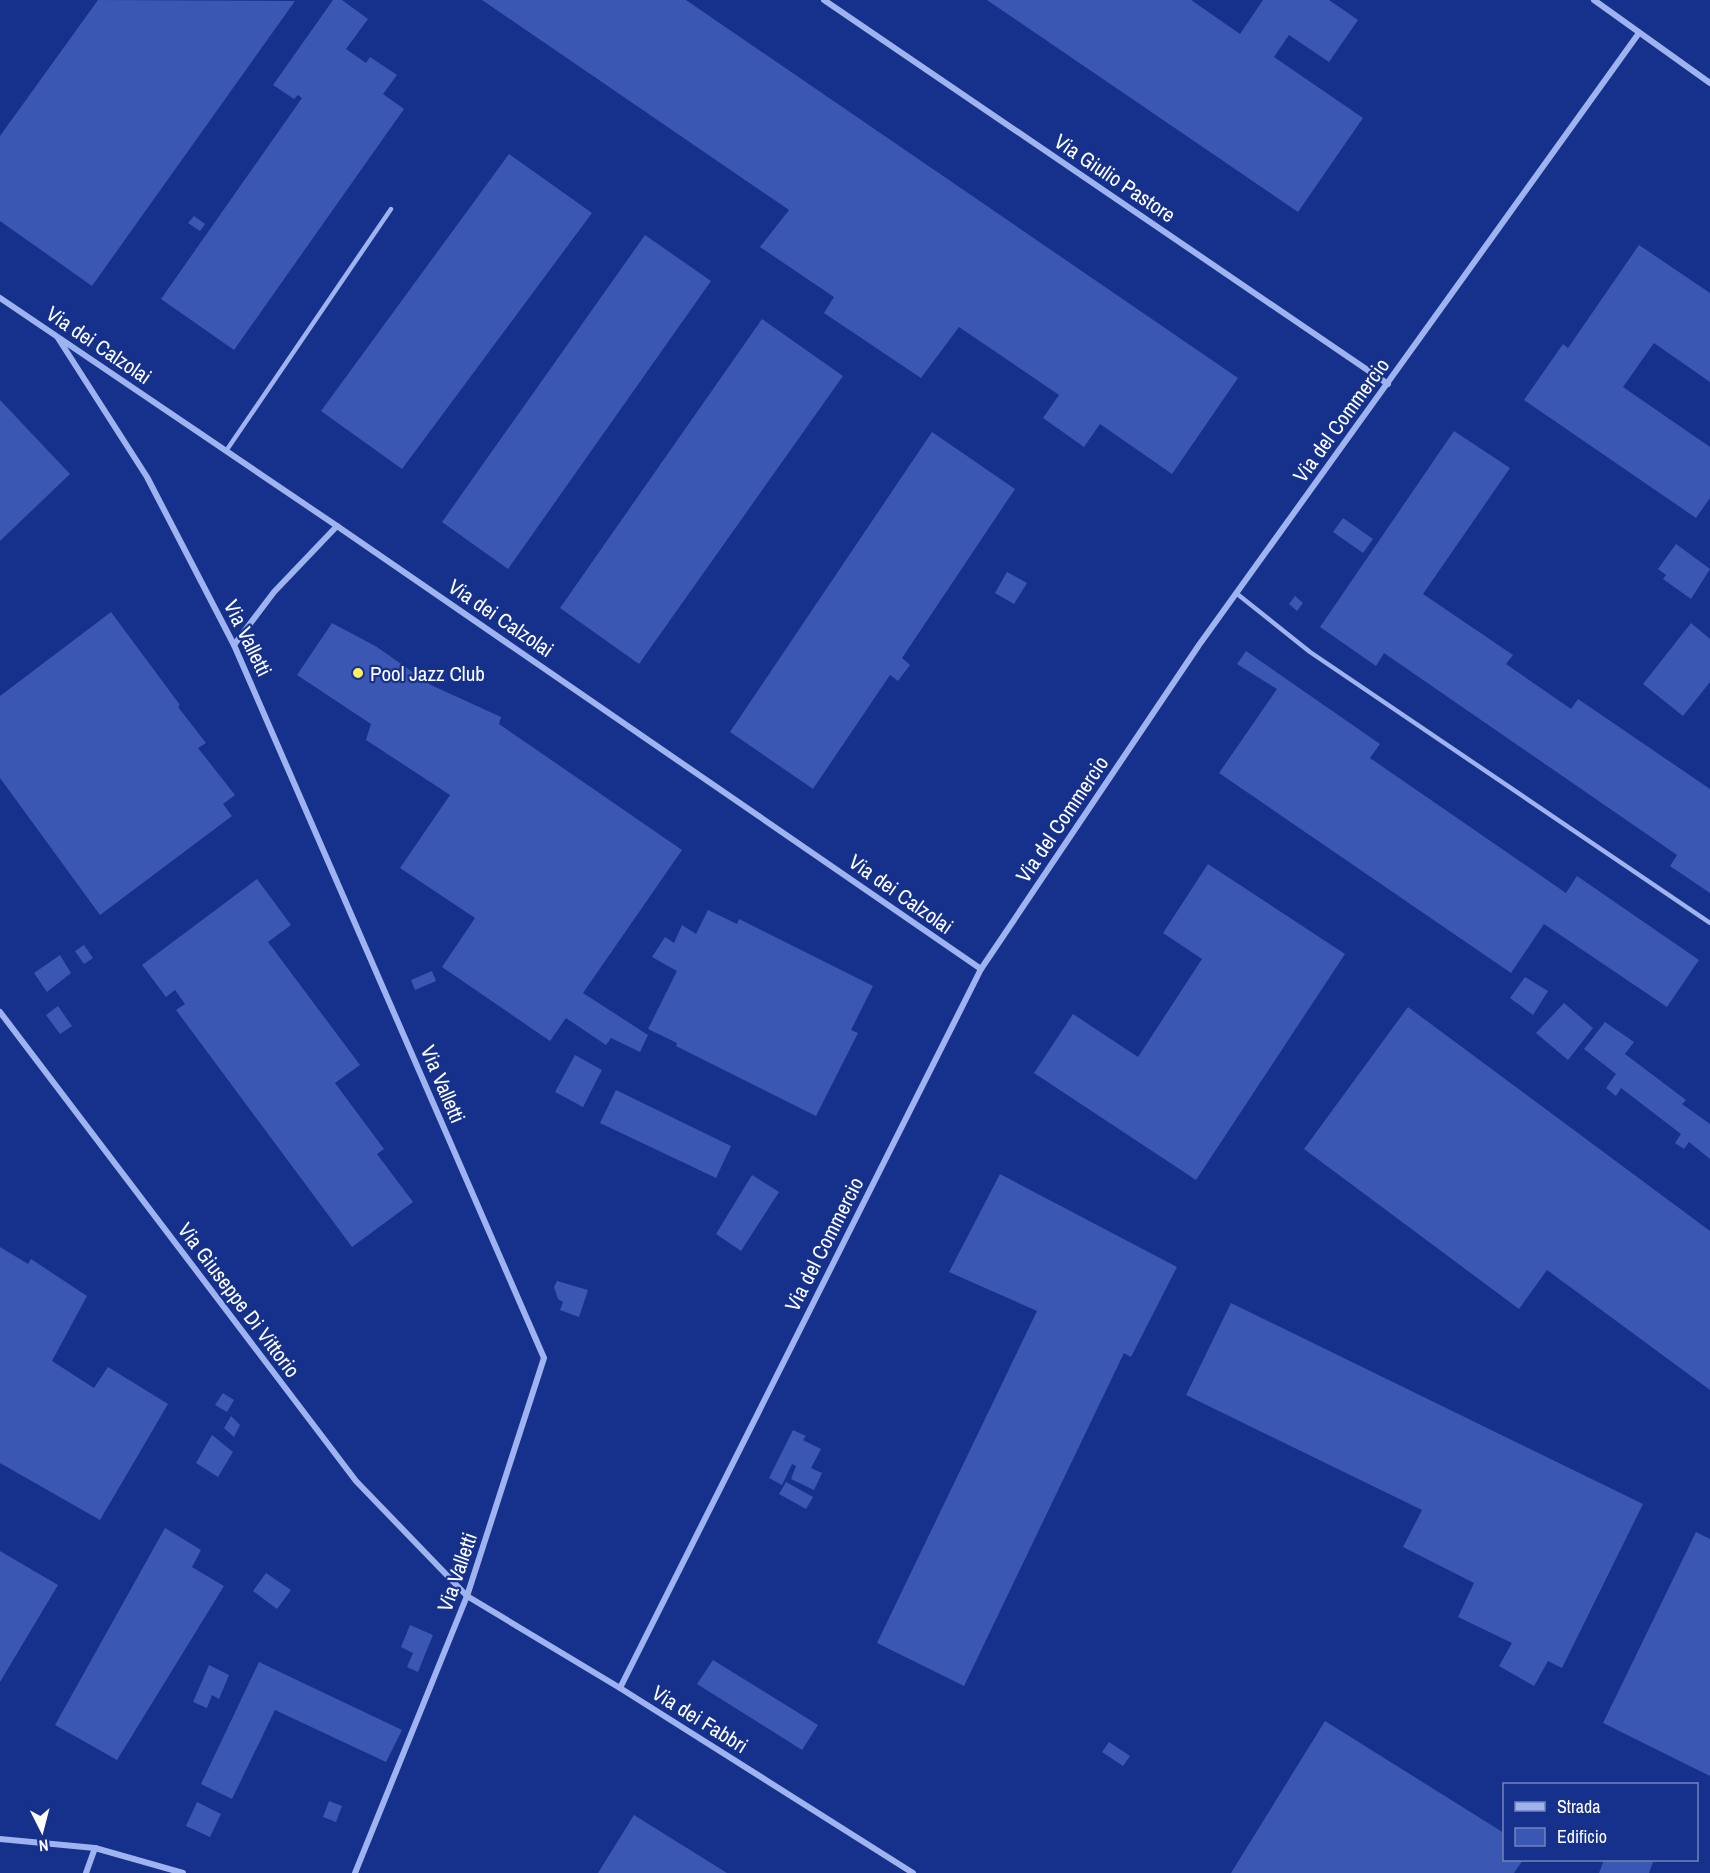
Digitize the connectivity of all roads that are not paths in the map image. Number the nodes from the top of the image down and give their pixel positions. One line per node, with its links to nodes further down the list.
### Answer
1 (824, 0): 8 (street, Via Giulio Pastore)
2 (1594, 0): 3 (street)
3 (1639, 33): 4 (street); 8 (street, Via del Commercio)
4 (1710, 83)
5 (390, 209): 9 (lane)
6 (0, 298): 7 (street, Via dei Calzolai)
7 (58, 338): 9 (street, Via dei Calzolai); 12 (street, Via Valletti)
8 (1388, 384): 11 (street, Via del Commercio)
9 (226, 451): 10 (street, Via dei Calzolai)
10 (337, 526): 12 (street); 14 (street, Via dei Calzolai)
11 (1236, 593): 13 (lane); 14 (street, Via del Commercio)
12 (234, 645): 16 (street, Via Valletti)
13 (1710, 923)
14 (981, 969): 17 (street, Via del Commercio)
15 (0, 1012): 16 (street, Via Giuseppe Di Vittorio)
16 (467, 1596): 17 (street, Via dei Fabbri); 22 (street, Via Valletti)
17 (620, 1688): 23 (street, Via dei Fabbri)
18 (0, 1839): 19 (street)
19 (95, 1848): 20 (street); 21 (street)
20 (86, 1873)
21 (183, 1873)
22 (355, 1873)
23 (913, 1873)

